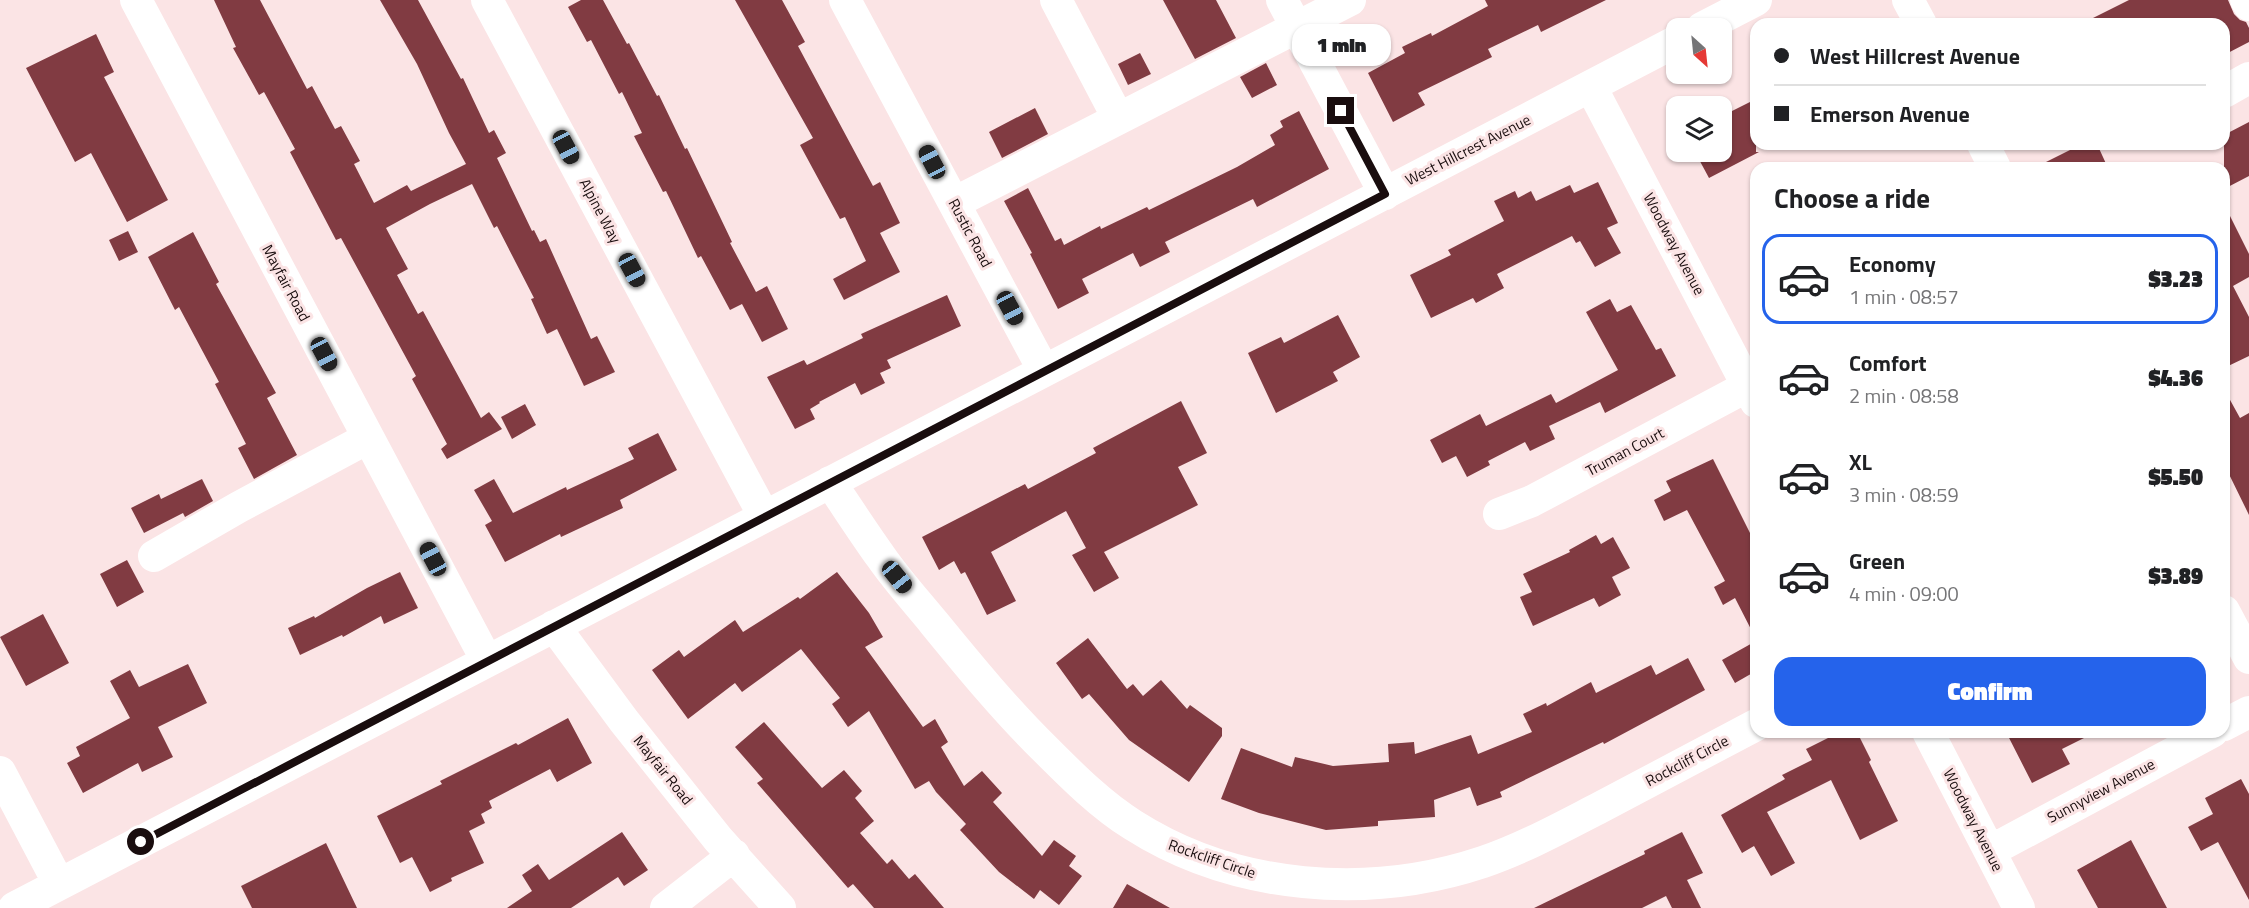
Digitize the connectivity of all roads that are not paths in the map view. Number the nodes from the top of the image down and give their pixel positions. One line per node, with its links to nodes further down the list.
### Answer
1 (136, 0): 24 (street, Mayfair Road)
2 (487, 0): 27 (street, Alpine Way)
3 (845, 0): 20 (street, Rustic Road)
4 (1056, 0): 18 (street)
5 (1282, 0): 13 (street)
6 (1350, 0): 13 (street)
7 (1756, 0): 11 (street)
8 (1908, 0): 12 (street)
9 (2246, 0): 10 (street)
10 (2249, 5)
11 (1714, 15)
12 (1918, 18)
13 (1297, 28): 18 (street); 19 (street)
14 (1666, 47): 16 (street, West Hillcrest Avenue)
15 (2249, 78): 17 (street)
16 (1591, 87): 19 (street, West Hillcrest Avenue); 22 (street, Woodway Avenue)
17 (2230, 89)
18 (1118, 118): 20 (street)
19 (1385, 194): 21 (street, West Hillcrest Avenue)
20 (954, 203): 21 (street, Rustic Road)
21 (1044, 371): 25 (street, West Hillcrest Avenue)
22 (1750, 390)
23 (1750, 395): 26 (street, Truman Court)
24 (368, 438): 28 (street); 32 (street, Mayfair Road)
25 (830, 482): 27 (street, West Hillcrest Avenue); 35 (street, Rockcliff Circle)
26 (1499, 514)
27 (764, 516): 30 (street, West Hillcrest Avenue)
28 (154, 556)
29 (2230, 622): 31 (street)
30 (555, 626): 32 (street, West Hillcrest Avenue); 40 (street, Mayfair Road)
31 (2249, 658)
32 (487, 661): 41 (street, West Hillcrest Avenue)
33 (2249, 712): 34 (street)
34 (2230, 722)
35 (1750, 728)
36 (1931, 738): 39 (street, Woodway Avenue)
37 (2201, 738): 39 (street, Sunnyview Avenue)
38 (0, 772): 41 (street)
39 (1990, 851): 45 (street, Woodway Avenue)
40 (734, 855): 43 (street); 44 (street, Mayfair Road)
41 (59, 884): 42 (street, West Hillcrest Avenue)
42 (14, 908)
43 (666, 908)
44 (780, 908)
45 (2019, 908)

